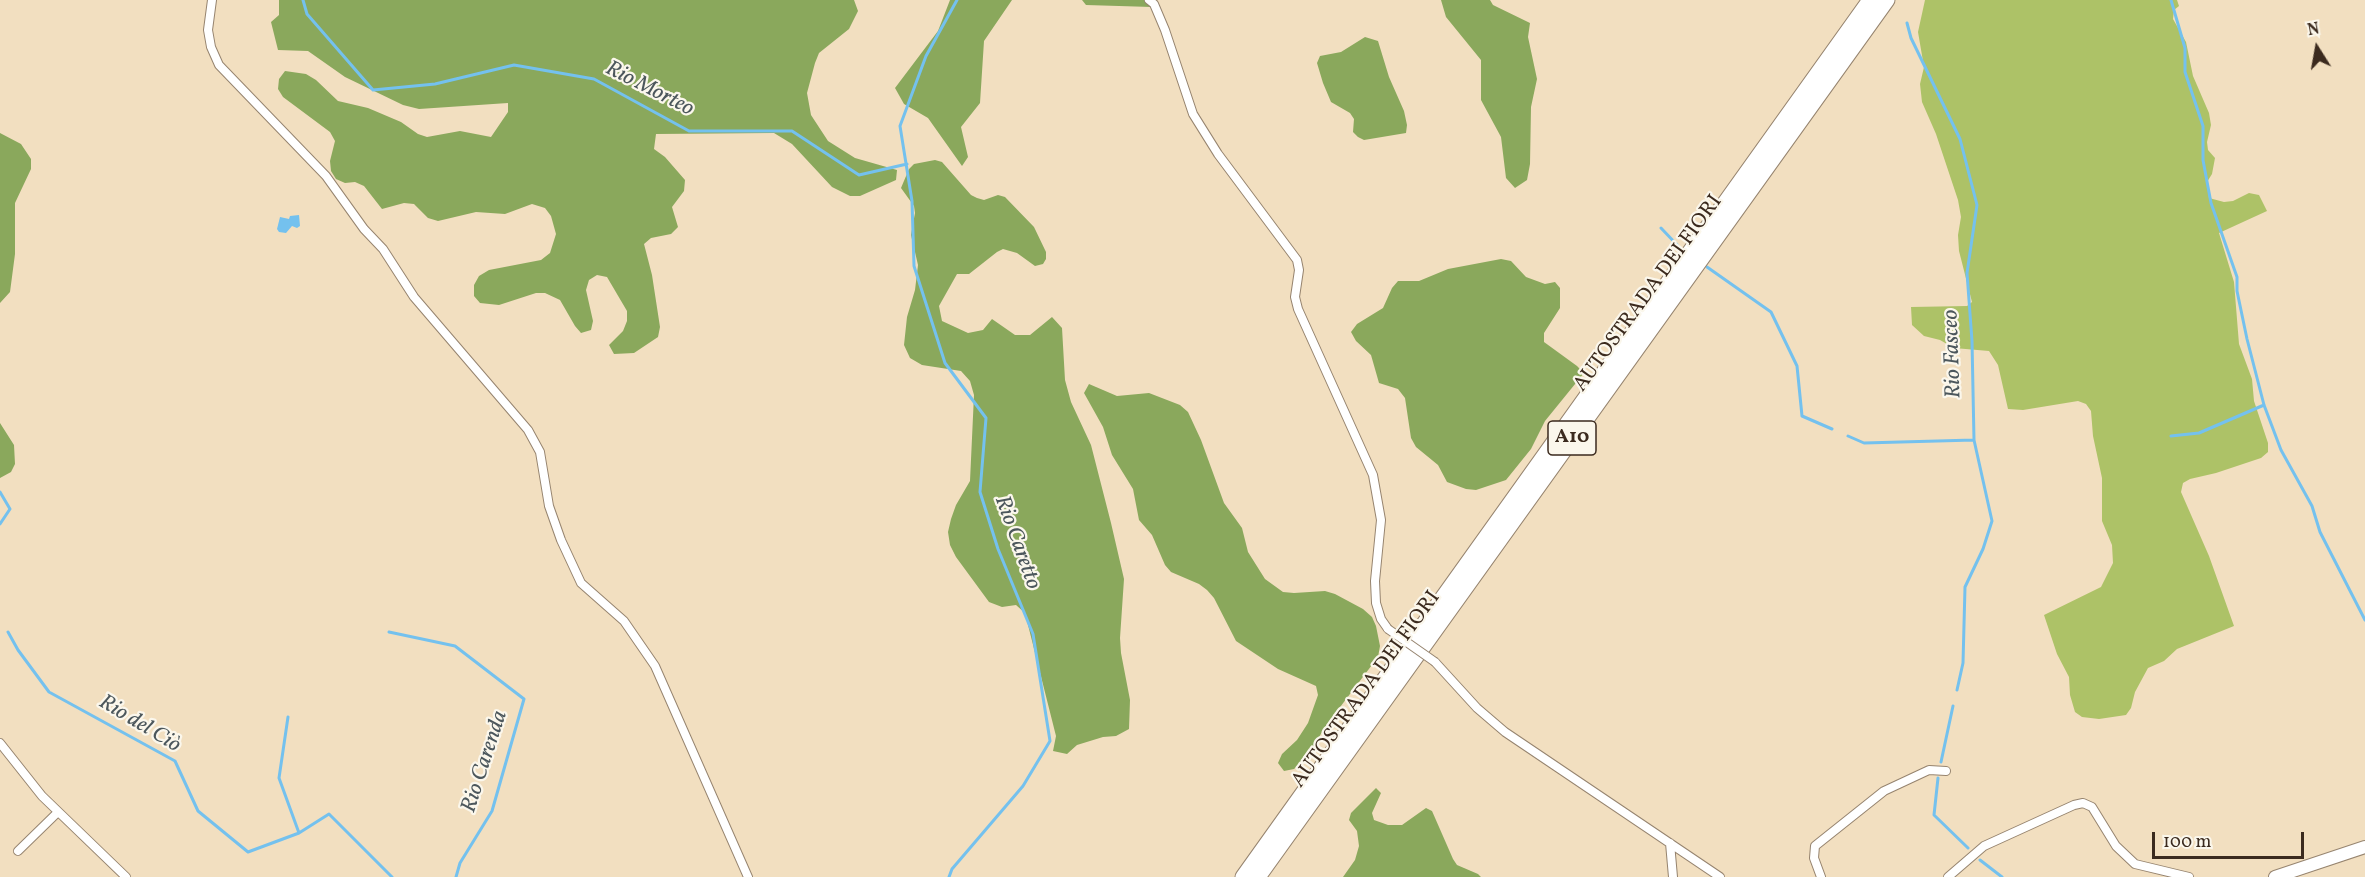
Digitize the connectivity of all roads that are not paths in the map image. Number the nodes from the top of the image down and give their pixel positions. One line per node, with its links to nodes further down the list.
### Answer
1 (212, 0): 12 (street)
2 (1149, 0): 8 (street, bridge)
3 (1870, 0): 13 (highway, AUTOSTRADA DEI FIORI / A10)
4 (1887, 0): 14 (highway, AUTOSTRADA DEI FIORI / A10)
5 (0, 743): 7 (street)
6 (1946, 771): 17 (street)
7 (57, 812): 10 (street); 11 (street)
8 (1670, 843): 15 (street); 16 (street)
9 (2365, 847): 20 (main road)
10 (18, 851)
11 (126, 877)
12 (748, 877)
13 (1243, 877)
14 (1258, 877)
15 (1672, 877)
16 (1720, 877)
17 (1821, 877)
18 (1948, 877): 19 (street)
19 (2189, 877)
20 (2275, 877)

